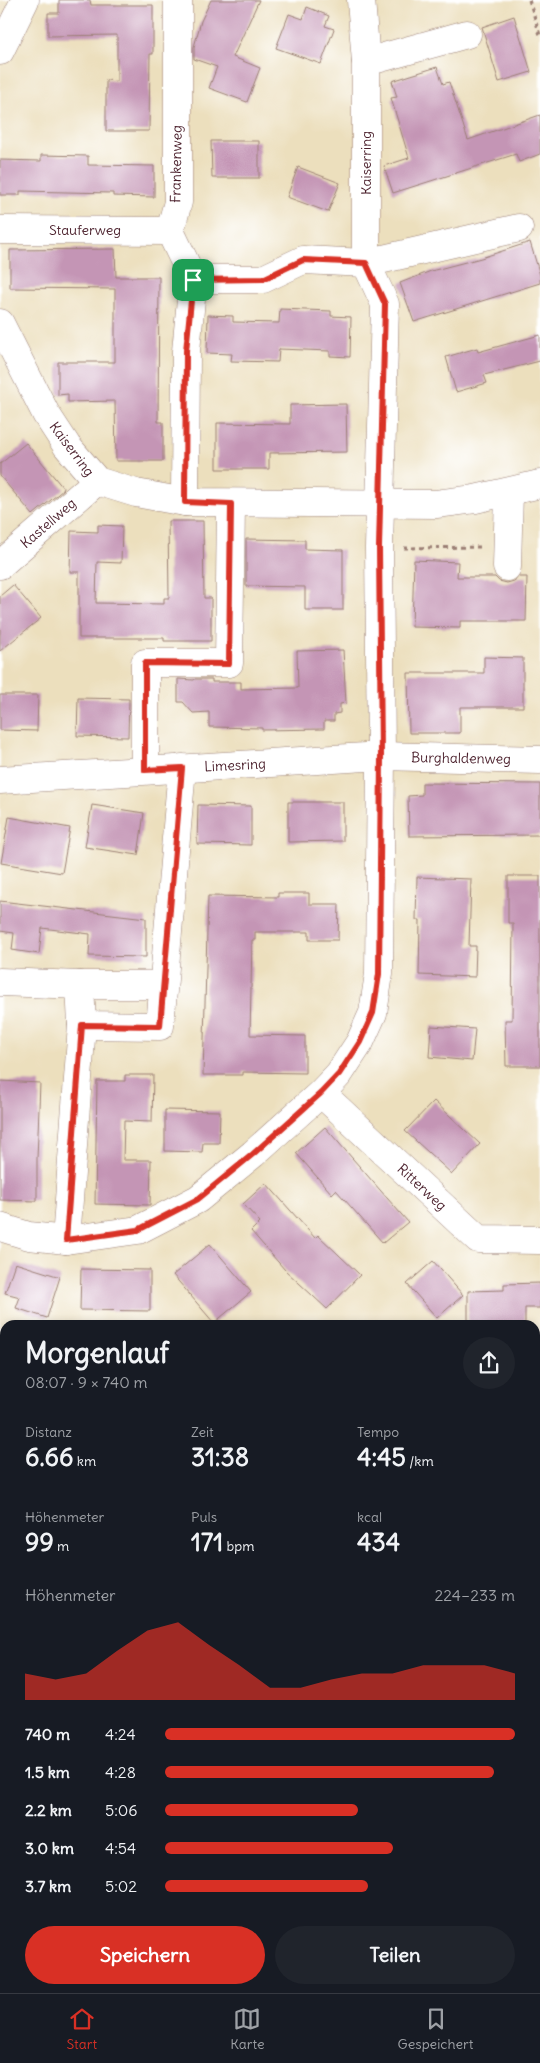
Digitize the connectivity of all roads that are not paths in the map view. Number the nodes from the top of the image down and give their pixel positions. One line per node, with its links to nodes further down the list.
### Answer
1 (25, 0): 5 (street)
2 (178, 0): 9 (street, Frankenweg)
3 (361, 0): 6 (street, Kaiserring)
4 (467, 34): 6 (street)
5 (0, 51)
6 (366, 62): 10 (street, Kaiserring)
7 (519, 228): 10 (street)
8 (0, 230): 9 (street, Stauferweg)
9 (170, 231): 11 (street)
10 (366, 263): 11 (street); 18 (street, Kaiserring)
11 (193, 280): 16 (street)
12 (0, 323): 13 (street, Kaiserring)
13 (97, 481): 16 (street, Kaiserring); 20 (street, Kastellweg)
14 (540, 484): 15 (street, Kaiserring)
15 (509, 492): 18 (street, Kaiserring); 19 (street)
16 (185, 502): 17 (street, Kaiserring)
17 (231, 504): 18 (street, Kaiserring); 24 (street)
18 (379, 505): 21 (street)
19 (507, 557)
20 (0, 565)
21 (381, 756): 22 (street, Burghaldenweg); 23 (street, Limesring); 30 (street)
22 (540, 760)
23 (182, 768): 24 (street, Limesring); 28 (street)
24 (145, 770): 25 (street, Limesring)
25 (0, 780)
26 (0, 982): 27 (street)
27 (80, 985): 28 (street); 29 (street)
28 (162, 985): 29 (street)
29 (82, 1025): 32 (street)
30 (321, 1093): 32 (street); 33 (street, Ritterweg)
31 (0, 1227): 32 (street)
32 (66, 1240)
33 (540, 1240)

